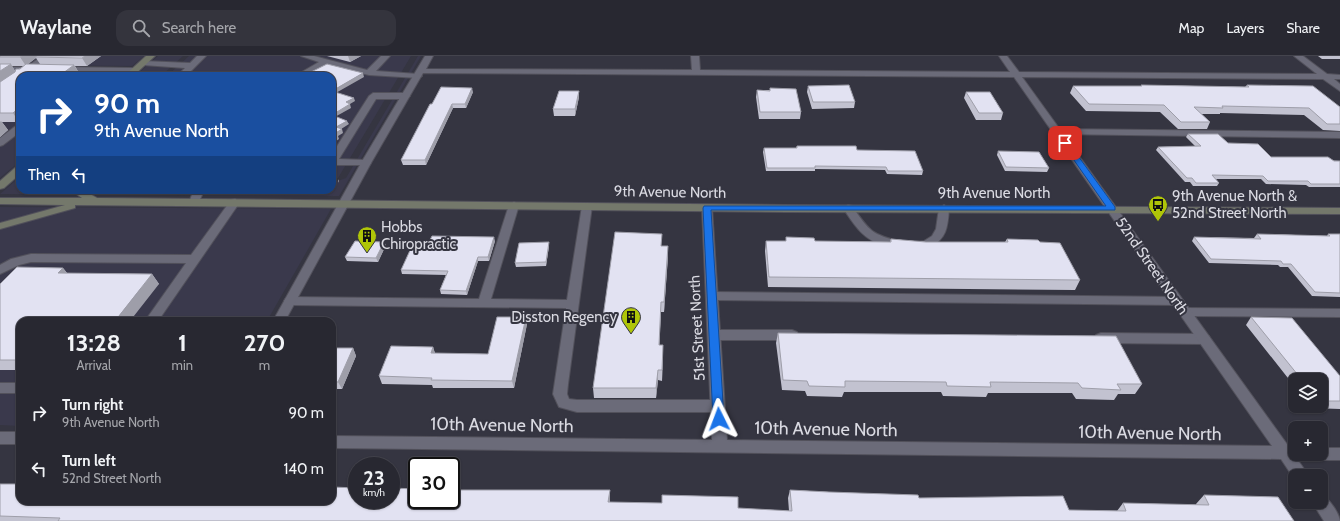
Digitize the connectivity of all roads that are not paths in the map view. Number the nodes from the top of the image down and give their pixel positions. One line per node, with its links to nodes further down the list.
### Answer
1 (47, 56): 14 (street)
2 (151, 56): 11 (street)
3 (202, 56): 12 (street)
4 (305, 56): 10 (street)
5 (386, 56): 20 (street)
6 (429, 56): 21 (street)
7 (695, 56): 22 (street)
8 (1003, 56): 23 (street, 52nd Street North)
9 (1298, 56): 24 (street)
10 (326, 62): 19 (street); 20 (street)
11 (143, 63): 12 (street); 15 (street)
12 (192, 66): 18 (street)
13 (0, 69): 14 (street)
14 (29, 69): 15 (street); 16 (street)
15 (135, 70): 17 (street)
16 (25, 72)
17 (133, 72)
18 (185, 72)
19 (307, 72)
20 (369, 73): 21 (street)
21 (419, 73): 22 (street); 29 (street)
22 (696, 73): 23 (street)
23 (1016, 75): 24 (street); 33 (street, 52nd Street North)
24 (1326, 77): 25 (street); 27 (street)
25 (1340, 77)
26 (16, 78): 28 (street)
27 (1340, 88)
28 (0, 90)
29 (406, 96): 36 (street); 38 (street)
30 (7, 126): 31 (street)
31 (16, 126)
32 (16, 129): 35 (street)
33 (1057, 132): 34 (street); 53 (street, 52nd Street North)
34 (1340, 136)
35 (0, 143)
36 (336, 156)
37 (336, 162): 38 (street)
38 (366, 163): 47 (street)
39 (16, 172): 40 (street)
40 (0, 186)
41 (83, 194): 44 (street)
42 (197, 194): 45 (street)
43 (0, 201): 44 (street, 9th Avenue North)
44 (95, 201): 45 (street, 9th Avenue North); 55 (street)
45 (194, 202): 46 (street, 9th Avenue North)
46 (235, 202): 47 (street, 9th Avenue North); 56 (street)
47 (345, 203): 48 (street, 9th Avenue North); 59 (street)
48 (514, 205): 49 (street, 9th Avenue North); 61 (street)
49 (587, 206): 50 (street, 9th Avenue North); 62 (street)
50 (707, 208): 51 (street, 9th Avenue North); 58 (street, 51st Street North)
51 (848, 208): 52 (street, 9th Avenue North); 52 (street)
52 (944, 208): 53 (street, 9th Avenue North)
53 (1112, 209): 54 (street, 9th Avenue North); 60 (street, 52nd Street North)
54 (1340, 211)
55 (0, 226)
56 (194, 259): 57 (street); 65 (street)
57 (0, 270)
58 (712, 296): 60 (street); 67 (street, 51st Street North)
59 (290, 301): 61 (street); 66 (street)
60 (1178, 301): 63 (street, 52nd Street North)
61 (484, 303): 62 (street)
62 (572, 310): 73 (street)
63 (1185, 312): 64 (street); 70 (street, 52nd Street North)
64 (1340, 313)
65 (154, 317)
66 (281, 317)
67 (714, 335): 68 (street); 73 (street, 51st Street North)
68 (801, 335)
69 (1086, 338): 70 (street)
70 (1204, 339): 78 (street, 52nd Street North)
71 (0, 388): 72 (street)
72 (16, 388)
73 (718, 406): 77 (street, 51st Street North)
74 (0, 438): 75 (street)
75 (16, 438)
76 (336, 442): 77 (street, 10th Avenue North)
77 (720, 446): 79 (street, 10th Avenue North)
78 (1288, 450)
79 (1288, 453)
80 (1328, 454): 81 (street)
81 (1340, 454)
82 (1325, 509): 83 (street)
83 (1333, 521)

